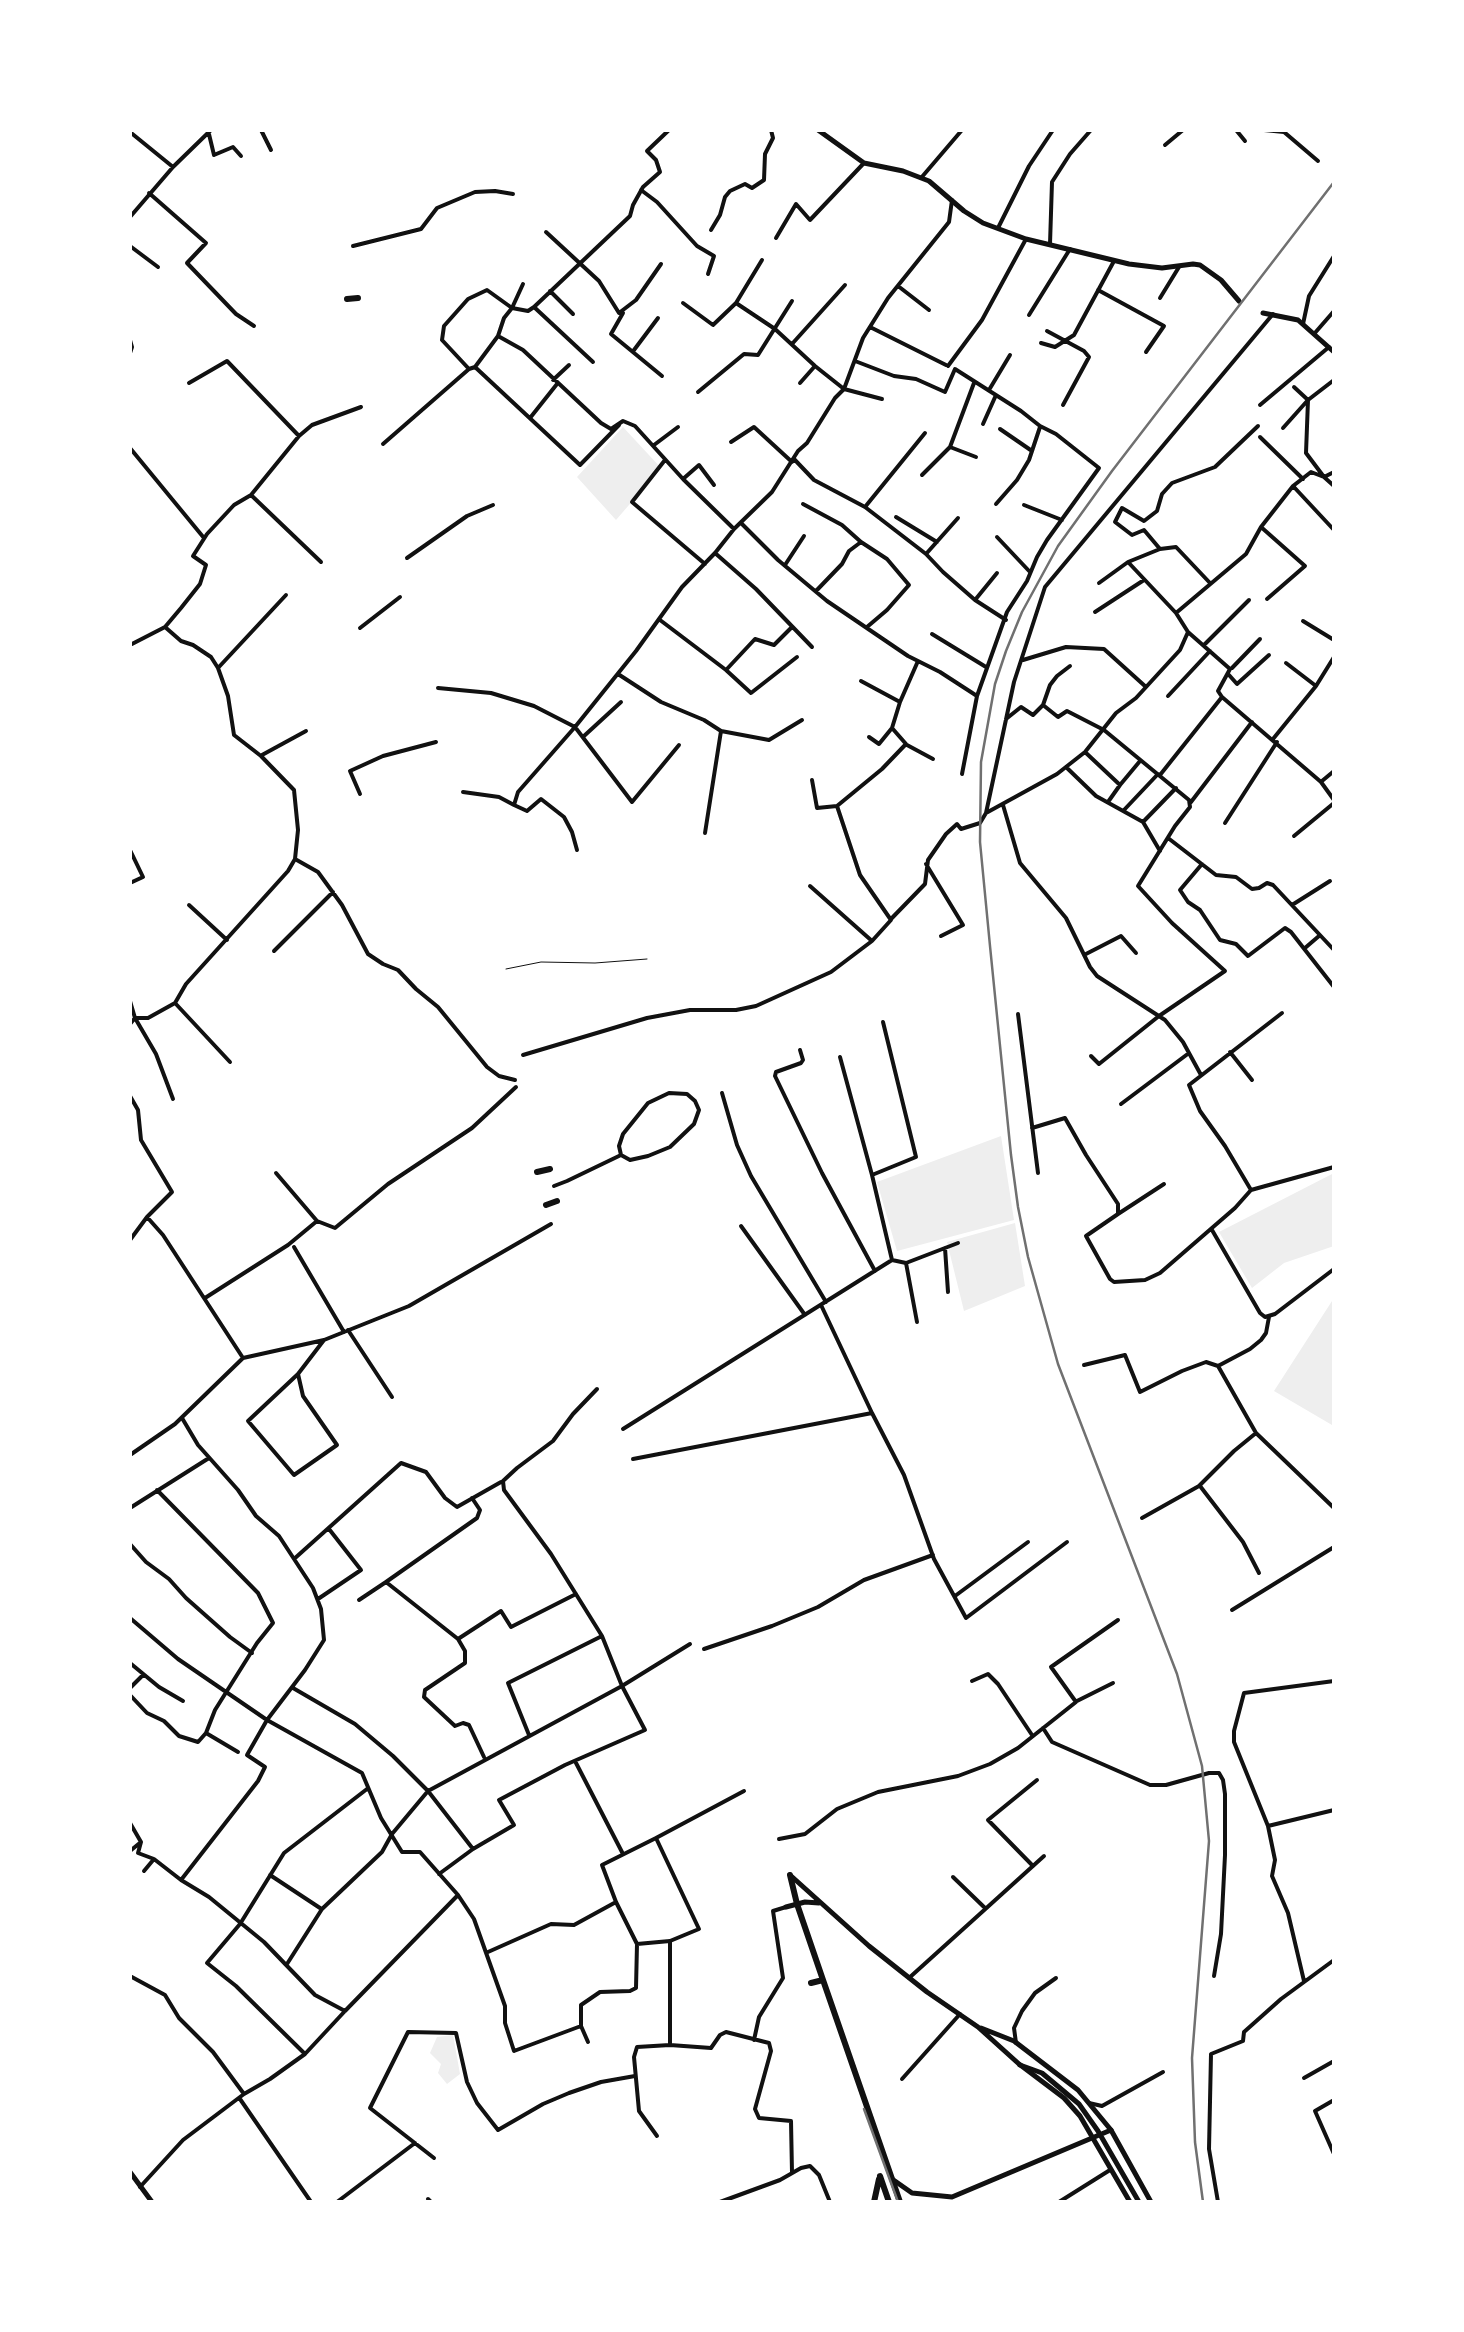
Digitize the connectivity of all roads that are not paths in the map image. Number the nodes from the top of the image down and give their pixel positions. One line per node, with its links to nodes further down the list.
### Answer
1 (209, 130): 17 (street); 20 (street)
2 (261, 130): 16 (street)
3 (669, 130): 22 (street)
4 (771, 130): 30 (street)
5 (818, 130): 19 (main road)
6 (962, 130): 21 (street)
7 (1053, 130): 29 (street)
8 (1092, 130): 34 (street)
9 (1182, 130): 15 (street)
10 (1236, 130): 14 (street)
11 (1264, 130): 12 (street)
12 (1286, 131): 18 (street)
13 (130, 132): 20 (street)
14 (1245, 140)
15 (1165, 145)
16 (271, 150)
17 (241, 156)
18 (1318, 161)
19 (864, 164): 21 (main road); 32 (street)
20 (174, 168): 23 (street)
21 (922, 178): 25 (main road)
22 (641, 190): 41 (street); 45 (street)
23 (150, 193): 27 (street); 69 (street)
24 (514, 194): 36 (street)
25 (952, 200): 29 (main road); 48 (street)
26 (130, 204): 27 (street)
27 (136, 209): 28 (street)
28 (130, 217)
29 (998, 228): 33 (main road)
30 (712, 230)
31 (546, 232): 41 (street)
32 (776, 238)
33 (1026, 238): 34 (main road); 88 (street)
34 (1050, 244): 37 (main road)
35 (130, 246): 44 (street)
36 (353, 246)
37 (1070, 250): 40 (main road); 66 (street)
38 (1334, 256): 68 (street)
39 (762, 260): 57 (street)
40 (1114, 260): 43 (main road); 49 (street)
41 (580, 262): 50 (street); 61 (street)
42 (661, 264): 61 (street)
43 (1179, 266): 52 (street); 55 (main road)
44 (158, 267)
45 (708, 274)
46 (523, 284): 59 (street)
47 (845, 285): 78 (street)
48 (898, 286): 60 (street); 70 (street)
49 (1098, 290): 76 (street); 81 (street)
50 (550, 291): 58 (street); 64 (street)
51 (358, 298): 53 (highway)
52 (1160, 298)
53 (347, 299)
54 (792, 301): 71 (street)
55 (1240, 301)
56 (683, 302): 57 (street)
57 (736, 303): 71 (street)
58 (534, 307): 59 (street); 85 (street)
59 (512, 308): 74 (street); 89 (street)
60 (929, 310)
61 (624, 311): 80 (street)
62 (1334, 311): 73 (street)
63 (1262, 313): 65 (main road)
64 (572, 314)
65 (1272, 314): 68 (main road); 193 (street)
66 (1029, 315)
67 (658, 318): 80 (street)
68 (1303, 324): 73 (main road)
69 (254, 326)
70 (870, 327): 84 (street); 88 (street)
71 (776, 329): 78 (street); 100 (street)
72 (1047, 331): 76 (street)
73 (1314, 334): 79 (main road)
74 (498, 336): 89 (street); 93 (street)
75 (130, 340): 82 (street)
76 (1066, 341): 77 (street); 104 (street)
77 (1042, 342)
78 (792, 344): 87 (street)
79 (1332, 349): 105 (street)
80 (633, 352): 91 (street)
81 (1146, 352)
82 (130, 353)
83 (1010, 355): 99 (street)
84 (855, 361): 90 (street); 97 (street)
85 (593, 362)
86 (569, 364): 93 (street)
87 (816, 366): 96 (street); 97 (street)
88 (948, 366): 90 (street)
89 (472, 368): 107 (street); 119 (street)
90 (955, 369): 95 (street)
91 (662, 376)
92 (1334, 380): 103 (street)
93 (555, 382): 107 (street); 108 (street)
94 (189, 383): 116 (street)
95 (974, 383): 99 (street); 121 (street)
96 (800, 384)
97 (844, 388): 102 (street); 126 (street)
98 (1294, 388): 103 (street)
99 (989, 391): 101 (street)
100 (698, 392)
101 (996, 395): 109 (street); 110 (street)
102 (882, 399)
103 (1308, 400): 114 (street); 129 (street)
104 (1063, 405)
105 (1260, 405)
106 (361, 407): 116 (street)
107 (530, 418): 108 (street)
108 (623, 421): 120 (street)
109 (983, 424)
110 (1040, 426): 123 (street); 143 (street)
111 (1258, 426): 153 (street)
112 (678, 427): 120 (street)
113 (1000, 428): 123 (street)
114 (1282, 428)
115 (925, 433): 140 (street)
116 (299, 436): 135 (street)
117 (1260, 437): 131 (street)
118 (731, 442): 126 (street)
119 (383, 444)
120 (652, 447): 125 (street)
121 (950, 447): 124 (street); 128 (street)
122 (130, 448): 150 (street)
123 (1032, 451): 138 (street)
124 (976, 456)
125 (666, 460): 130 (street); 159 (street)
126 (793, 460): 140 (street); 144 (street)
127 (1334, 472): 129 (street)
128 (922, 474)
129 (1324, 477): 131 (street); 134 (street)
130 (683, 479): 132 (street); 146 (street)
131 (1303, 479): 133 (street)
132 (714, 485)
133 (1294, 486): 145 (street); 147 (street)
134 (1334, 486)
135 (251, 495): 150 (street); 157 (street)
136 (493, 504): 156 (street)
137 (803, 504): 151 (street)
138 (996, 504)
139 (1024, 505): 143 (street)
140 (865, 507): 155 (street)
141 (896, 517): 152 (street)
142 (958, 518): 152 (street)
143 (1062, 520): 161 (street)
144 (742, 523): 146 (street); 160 (street)
145 (1261, 527): 165 (street); 169 (street)
146 (734, 529): 154 (street)
147 (1334, 530)
148 (804, 536): 160 (street)
149 (996, 537): 161 (street)
150 (204, 538): 177 (street)
151 (862, 542): 166 (street); 179 (street)
152 (937, 542): 155 (street)
153 (1160, 549): 158 (street); 165 (street)
154 (716, 553): 159 (street); 178 (street)
155 (926, 554): 170 (street)
156 (407, 558)
157 (321, 562)
158 (1128, 562): 163 (street); 164 (street)
159 (704, 564): 174 (street)
160 (785, 565): 166 (street)
161 (1030, 572): 175 (street)
162 (997, 573): 170 (street)
163 (1144, 580): 172 (street); 173 (street)
164 (1099, 583)
165 (1210, 583): 173 (street)
166 (816, 591): 179 (street)
167 (286, 595): 196 (street)
168 (400, 597): 180 (street)
169 (1267, 599)
170 (975, 600): 175 (street)
171 (1249, 600): 186 (street)
172 (1095, 612)
173 (1176, 613): 181 (street)
174 (660, 620): 198 (street); 200 (street)
175 (1006, 620): 197 (street)
176 (1303, 622): 184 (street)
177 (164, 627): 185 (street); 196 (street)
178 (792, 627): 187 (street); 198 (street)
179 (867, 627): 192 (street)
180 (360, 628)
181 (1188, 632): 186 (street); 203 (street)
182 (932, 634): 197 (street)
183 (1260, 639): 199 (street)
184 (1334, 640)
185 (130, 645)
186 (1204, 645): 188 (street)
187 (812, 647)
188 (1210, 651): 199 (street); 206 (street)
189 (1269, 655): 199 (street)
190 (797, 657): 198 (street)
191 (1334, 657): 202 (street)
192 (918, 660): 205 (street); 209 (street)
193 (1021, 660): 203 (street); 211 (street)
194 (1286, 663): 202 (street)
195 (1070, 666): 210 (street)
196 (218, 668): 226 (street)
197 (986, 668): 205 (street)
198 (726, 670)
199 (1229, 671): 207 (street)
200 (618, 674): 214 (street); 216 (street)
201 (861, 681): 209 (street)
202 (1316, 686): 221 (street)
203 (1146, 687): 217 (street)
204 (438, 688): 214 (street)
205 (977, 696): 231 (street)
206 (1168, 696)
207 (1222, 697): 213 (street); 232 (street)
208 (621, 702): 220 (street)
209 (900, 702): 215 (street)
210 (1043, 704): 211 (street); 217 (street)
211 (1006, 719): 246 (street)
212 (802, 720): 216 (street)
213 (1252, 722): 221 (street); 241 (street)
214 (575, 726): 220 (street); 243 (street)
215 (892, 728): 219 (street); 223 (street)
216 (721, 730): 249 (street)
217 (1104, 730): 225 (street); 228 (street)
218 (306, 731): 226 (street)
219 (869, 736)
220 (583, 737): 224 (street)
221 (1275, 741): 234 (street); 248 (street)
222 (436, 742): 238 (street)
223 (906, 744): 227 (street); 244 (street)
224 (679, 745)
225 (1084, 752): 229 (street); 235 (street)
226 (261, 756): 255 (street)
227 (933, 760)
228 (1141, 760): 232 (street); 235 (street)
229 (1066, 767): 239 (street); 242 (street)
230 (1334, 771): 234 (street)
231 (962, 774)
232 (1159, 774): 236 (street); 245 (street)
233 (812, 780): 244 (street)
234 (1320, 782): 240 (street)
235 (1120, 785): 239 (street)
236 (1176, 788): 241 (street); 247 (street)
237 (462, 792): 243 (street)
238 (360, 794)
239 (1108, 802): 245 (street)
240 (1334, 802): 250 (street)
241 (1190, 803): 251 (street)
242 (1003, 804): 246 (street); 273 (street)
243 (514, 805): 253 (street)
244 (837, 806): 264 (street)
245 (1124, 810): 247 (street)
246 (986, 813): 256 (street)
247 (1143, 822): 254 (street)
248 (1225, 823)
249 (705, 833)
250 (1294, 836)
251 (1168, 838): 254 (street); 257 (street)
252 (130, 850): 259 (street)
253 (577, 850)
254 (1160, 851): 281 (street)
255 (295, 860): 261 (street); 267 (street)
256 (926, 864): 264 (street); 265 (street)
257 (1202, 864): 262 (street); 269 (street)
258 (1330, 881): 262 (street)
259 (130, 884)
260 (810, 886): 268 (street)
261 (332, 892): 271 (street); 293 (street)
262 (1292, 904): 266 (street)
263 (189, 905): 267 (street)
264 (891, 920): 268 (street)
265 (941, 936)
266 (1318, 936): 269 (street); 270 (street)
267 (227, 940): 278 (street)
268 (872, 942): 288 (street)
269 (1305, 948): 276 (street)
270 (1334, 950)
271 (274, 951)
272 (1136, 953): 273 (street)
273 (1084, 955): 281 (street)
274 (647, 959): 275 (lane)
275 (506, 969)
276 (1334, 987)
277 (130, 1002): 282 (street)
278 (174, 1003): 282 (street); 291 (street)
279 (1282, 1013): 286 (street)
280 (1018, 1014): 300 (street)
281 (1159, 1016): 287 (street); 289 (street)
282 (135, 1018): 284 (street); 298 (street)
283 (883, 1022): 307 (street)
284 (130, 1024)
285 (800, 1050): 326 (street)
286 (1230, 1052): 292 (street); 294 (street)
287 (1189, 1053): 292 (street); 299 (street)
288 (523, 1055)
289 (1091, 1056)
290 (840, 1058): 307 (street)
291 (230, 1062)
292 (1201, 1075): 310 (street)
293 (514, 1080)
294 (1252, 1080)
295 (516, 1087): 315 (street)
296 (722, 1093): 329 (street)
297 (130, 1096): 314 (street)
298 (173, 1099)
299 (1122, 1104)
300 (1032, 1128): 306 (street); 313 (street)
301 (621, 1155): 301 (street); 309 (street)
302 (1334, 1167): 310 (street)
303 (550, 1169): 304 (highway)
304 (537, 1172)
305 (276, 1173): 315 (street)
306 (1038, 1173)
307 (872, 1175): 323 (street)
308 (1164, 1184): 313 (street)
309 (554, 1186)
310 (1250, 1190): 318 (street)
311 (557, 1201): 312 (highway)
312 (546, 1205)
313 (1118, 1214): 318 (street)
314 (147, 1218): 319 (street); 328 (street)
315 (318, 1221): 328 (street)
316 (551, 1224): 333 (street)
317 (741, 1226): 330 (street)
318 (1212, 1230): 331 (street)
319 (130, 1240)
320 (958, 1243): 322 (street)
321 (294, 1247): 333 (street)
322 (945, 1248): 324 (street); 327 (street)
323 (892, 1260): 324 (street); 326 (street)
324 (906, 1264): 332 (street)
325 (1334, 1269): 331 (street)
326 (875, 1271): 329 (street)
327 (948, 1292)
328 (205, 1298): 335 (street)
329 (824, 1304): 330 (street); 341 (street)
330 (805, 1315): 343 (street)
331 (1269, 1316): 337 (street)
332 (916, 1322)
333 (346, 1331): 334 (street); 340 (street)
334 (324, 1340): 335 (street); 338 (street)
335 (243, 1358): 342 (street)
336 (1084, 1365): 337 (street)
337 (1218, 1366): 344 (street)
338 (298, 1374): 338 (street)
339 (597, 1389): 348 (street)
340 (392, 1397)
341 (872, 1413): 347 (street); 360 (street)
342 (182, 1418): 345 (street); 346 (street)
343 (622, 1429)
344 (1256, 1433): 349 (street); 353 (street)
345 (130, 1455)
346 (209, 1458): 350 (street); 361 (street)
347 (633, 1459)
348 (503, 1482): 351 (street); 364 (street)
349 (1200, 1486): 354 (street); 362 (street)
350 (157, 1490): 352 (street); 375 (street)
351 (472, 1498): 355 (street); 363 (street)
352 (130, 1508)
353 (1334, 1508)
354 (1142, 1518)
355 (328, 1528): 361 (street); 366 (street)
356 (1028, 1542): 365 (street)
357 (1067, 1542): 365 (street)
358 (130, 1544): 375 (street)
359 (1334, 1547): 368 (street)
360 (933, 1555): 365 (street); 374 (street)
361 (294, 1559): 366 (street)
362 (1259, 1572)
363 (386, 1582): 367 (street); 372 (street)
364 (576, 1594): 371 (street); 372 (street)
365 (954, 1597)
366 (318, 1600): 382 (street)
367 (359, 1600)
368 (1232, 1610)
369 (130, 1618): 384 (street)
370 (1118, 1620): 387 (street)
371 (602, 1636): 381 (street); 391 (street)
372 (458, 1638): 394 (street)
373 (690, 1644): 381 (street)
374 (704, 1649)
375 (252, 1653): 384 (street)
376 (130, 1663): 377 (street)
377 (143, 1675): 383 (street); 386 (street)
378 (972, 1681): 392 (street)
379 (1334, 1681): 402 (street)
380 (1113, 1682): 387 (street)
381 (622, 1686): 391 (street); 395 (street)
382 (291, 1687): 388 (street); 398 (street)
383 (130, 1688)
384 (227, 1693): 388 (street); 390 (street)
385 (130, 1696): 390 (street)
386 (183, 1701)
387 (1076, 1702): 389 (street)
388 (266, 1720): 397 (street); 418 (street)
389 (1042, 1727): 392 (street); 433 (street)
390 (206, 1734): 393 (street)
391 (529, 1735): 394 (street)
392 (1032, 1735): 405 (street)
393 (238, 1752)
394 (485, 1759): 398 (street)
395 (575, 1760): 407 (street); 409 (street)
396 (1038, 1780): 412 (street)
397 (368, 1788): 403 (street); 415 (street)
398 (428, 1791): 403 (street); 407 (street)
399 (744, 1791): 404 (street)
400 (1334, 1810): 402 (street)
401 (130, 1823): 406 (street)
402 (1268, 1826): 437 (street)
403 (392, 1834): 414 (street); 425 (street)
404 (656, 1838): 409 (street); 427 (street)
405 (779, 1839)
406 (141, 1842): 408 (street); 411 (street)
407 (473, 1850): 414 (street)
408 (130, 1851)
409 (624, 1854): 420 (street)
410 (1044, 1856): 412 (street)
411 (154, 1859): 413 (street); 418 (street)
412 (1033, 1866): 424 (street)
413 (144, 1871)
414 (440, 1874): 419 (street)
415 (270, 1875): 425 (street); 426 (street)
416 (790, 1875): 421 (highway); 422 (main road)
417 (953, 1877): 424 (street)
418 (181, 1880): 426 (street)
419 (458, 1896): 429 (street); 439 (street)
420 (616, 1902): 428 (street); 429 (street)
421 (798, 1904): 422 (main road); 423 (main road); 436 (highway)
422 (822, 1904): 434 (main road)
423 (786, 1907): 443 (street)
424 (985, 1908): 434 (street)
425 (322, 1909): 431 (street)
426 (240, 1924): 431 (street); 448 (street)
427 (670, 1942): 428 (street); 446 (street)
428 (637, 1944): 441 (street)
429 (488, 1952): 441 (street)
430 (1334, 1960): 437 (street)
431 (286, 1965): 439 (street)
432 (130, 1976): 457 (street)
433 (1214, 1976)
434 (910, 1978): 440 (main road)
435 (1056, 1978): 445 (street)
436 (822, 1980): 438 (highway); 469 (highway)
437 (1304, 1981): 485 (street)
438 (811, 1983)
439 (344, 2011): 448 (street)
440 (960, 2014): 442 (main road); 456 (street)
441 (581, 2026): 444 (street)
442 (978, 2026): 445 (main road); 449 (main road)
443 (754, 2040): 446 (street); 468 (street)
444 (588, 2042)
445 (1015, 2042): 447 (main road); 449 (main road)
446 (670, 2045): 454 (street)
447 (1028, 2052): 453 (main road); 459 (main road)
448 (306, 2054): 457 (street)
449 (1006, 2054): 451 (main road)
450 (1334, 2061): 455 (street)
451 (1019, 2064): 453 (main road); 462 (main road)
452 (1164, 2072): 459 (street)
453 (1042, 2073): 483 (main road)
454 (635, 2076): 461 (street); 463 (street)
455 (1304, 2078)
456 (902, 2080)
457 (242, 2096): 470 (street); 473 (street)
458 (1334, 2100): 464 (street)
459 (1089, 2103): 460 (main road)
460 (1111, 2130): 462 (main road); 484 (main road)
461 (656, 2136)
462 (1093, 2137): 466 (main road); 471 (main road)
463 (414, 2143): 465 (street); 474 (street)
464 (1334, 2154)
465 (434, 2158)
466 (1112, 2168): 481 (street); 482 (main road)
467 (130, 2172): 470 (main road)
468 (792, 2174): 475 (street); 476 (street)
469 (890, 2176): 471 (main road); 479 (highway)
470 (140, 2187): 472 (main road)
471 (952, 2197): 480 (main road)
472 (152, 2202)
473 (311, 2202)
474 (338, 2202)
475 (720, 2202)
476 (830, 2202)
477 (874, 2202): 478 (highway)
478 (889, 2202)
479 (900, 2202)
480 (942, 2202)
481 (1059, 2202)
482 (1130, 2202)
483 (1139, 2202)
484 (1151, 2202)
485 (1218, 2202)

